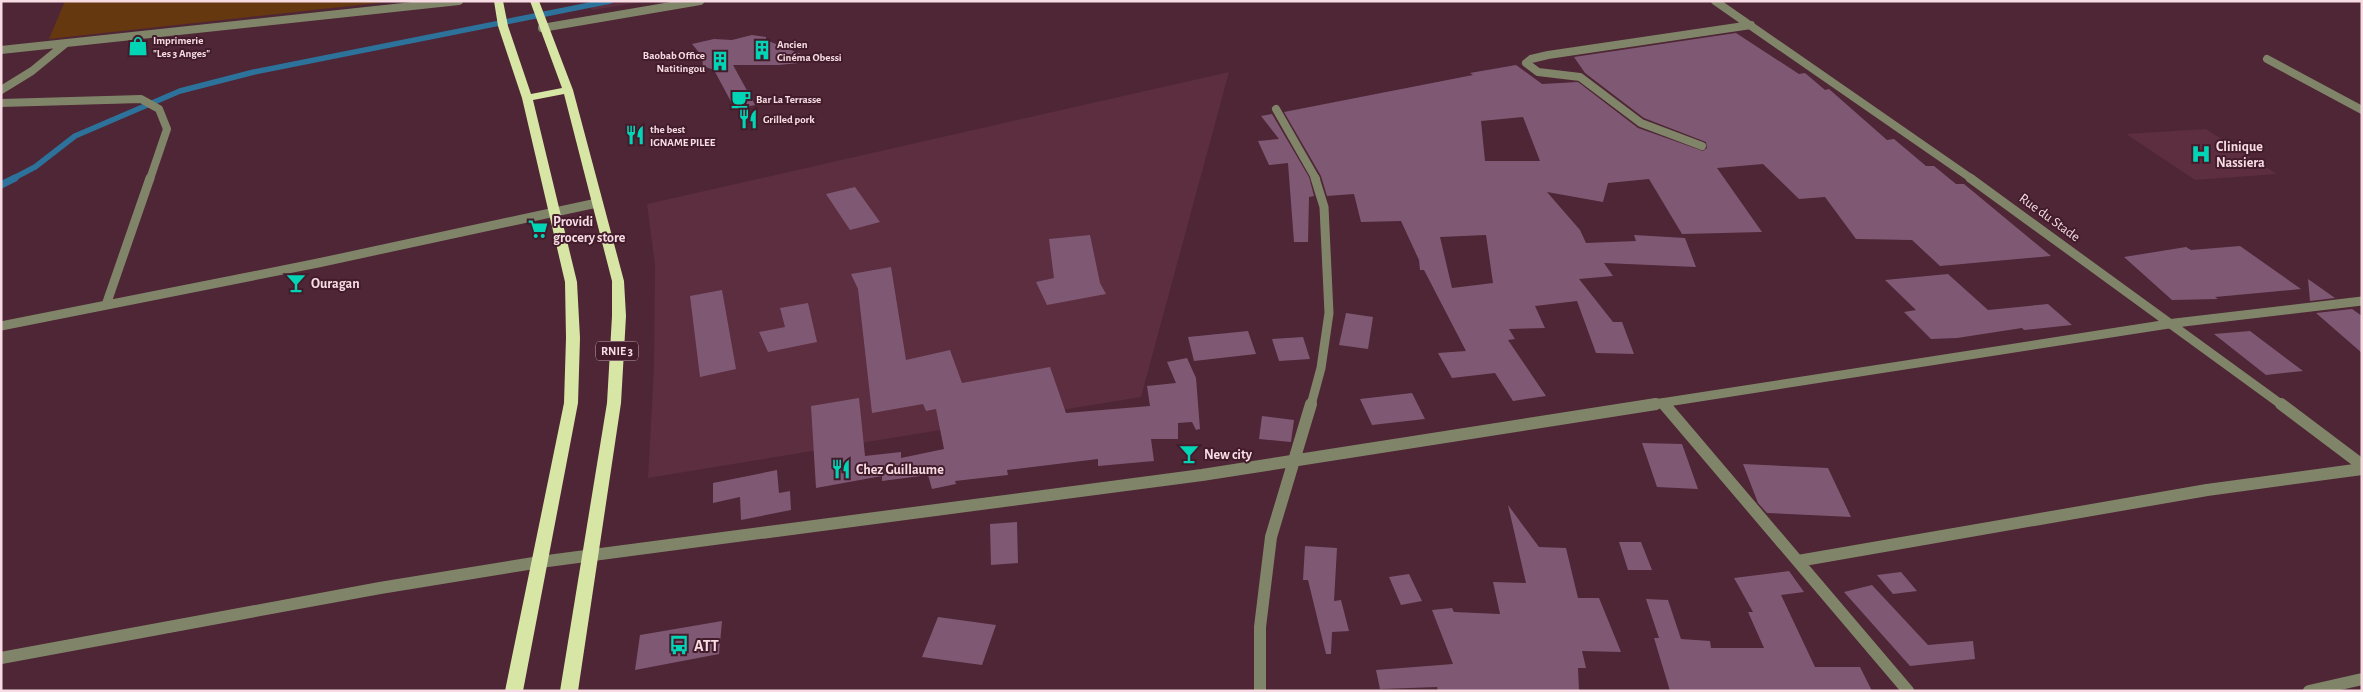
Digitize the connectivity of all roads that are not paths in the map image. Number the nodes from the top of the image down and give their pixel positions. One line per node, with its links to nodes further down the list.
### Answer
1 (459, 1): 8 (street)
2 (498, 1): 13 (highway)
3 (534, 1): 6 (highway, RNIE 3)
4 (700, 1): 6 (street)
5 (1716, 1): 7 (street, Rue du Stade)
6 (540, 20): 12 (highway, RNIE 3)
7 (1751, 25): 17 (street); 22 (street, Rue du Stade)
8 (65, 44): 9 (street); 11 (street)
9 (1, 50)
10 (2267, 59): 16 (street)
11 (1, 90)
12 (568, 90): 13 (highway); 18 (highway, RNIE 3)
13 (527, 98): 19 (highway)
14 (1, 103): 21 (street)
15 (1276, 109): 25 (street)
16 (2362, 110)
17 (1702, 146)
18 (597, 203): 19 (street); 28 (highway, RNIE 3)
19 (553, 211): 21 (street); 30 (highway)
20 (2362, 301): 22 (street)
21 (106, 305): 23 (street)
22 (2175, 323): 24 (street); 26 (street, Rue du Stade)
23 (1, 326)
24 (1664, 404): 25 (street); 29 (street)
25 (1295, 462): 28 (street); 35 (street)
26 (2362, 465)
27 (2362, 469): 29 (street)
28 (592, 555): 30 (street); 34 (highway, RNIE 3)
29 (1798, 561): 36 (street)
30 (540, 562): 31 (street); 33 (highway)
31 (1, 658)
32 (2362, 680): 37 (street)
33 (514, 691)
34 (569, 691)
35 (1260, 691)
36 (1908, 691)
37 (2309, 691)

